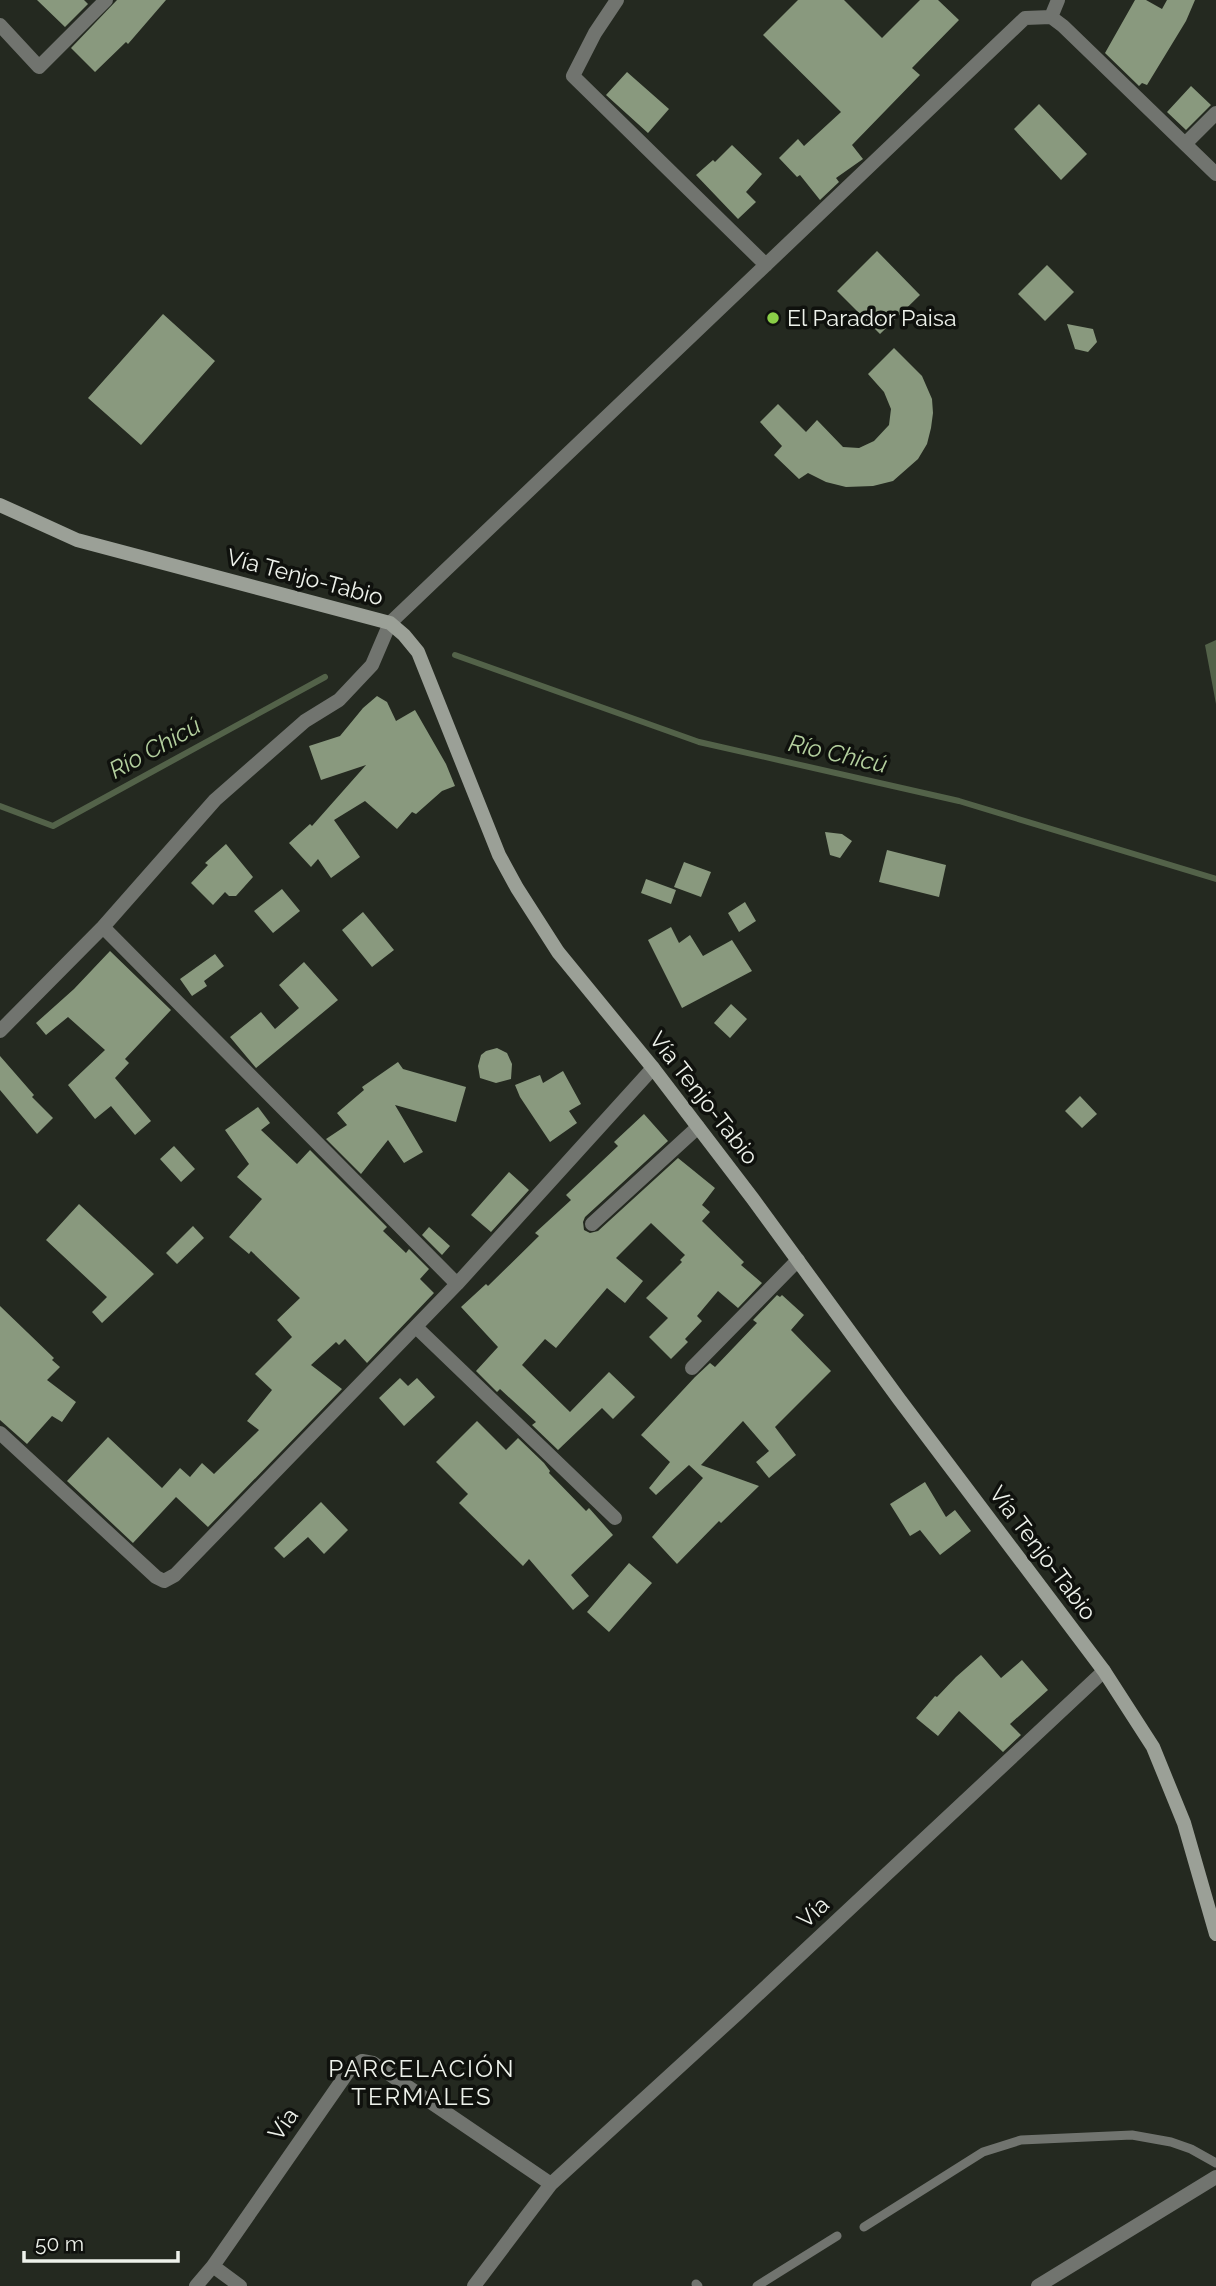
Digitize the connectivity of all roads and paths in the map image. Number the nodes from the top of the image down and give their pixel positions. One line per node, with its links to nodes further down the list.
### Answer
1 (106, 0): 5 (street)
2 (617, 0): 9 (street)
3 (1058, 0): 4 (street)
4 (1051, 18): 7 (street); 9 (street)
5 (0, 25)
6 (1216, 113): 7 (street)
7 (1185, 144): 8 (street)
8 (1216, 174)
9 (766, 265): 11 (street)
10 (0, 505): 11 (main road, Vía Tenjo-Tabio)
11 (390, 623): 12 (street); 14 (main road, Vía Tenjo-Tabio)
12 (103, 927): 13 (street); 18 (street)
13 (0, 1031)
14 (653, 1068): 15 (main road, Vía Tenjo-Tabio); 18 (street)
15 (698, 1126): 16 (street); 17 (main road, Vía Tenjo-Tabio)
16 (592, 1224)
17 (798, 1260): 20 (street); 23 (main road, Vía Tenjo-Tabio)
18 (457, 1284): 19 (street)
19 (415, 1326): 21 (street); 22 (street)
20 (692, 1368)
21 (0, 1433)
22 (615, 1518)
23 (1104, 1671): 24 (main road, Vía Tenjo-Tabio); 27 (street, Vía)
24 (1216, 1934)
25 (1216, 2163): 28 (lane)
26 (1216, 2177): 35 (street)
27 (551, 2184): 30 (street, Vía); 33 (street, Vía)
28 (864, 2227)
29 (838, 2236): 34 (lane)
30 (213, 2266): 31 (street, Vía); 32 (street)
31 (196, 2286)
32 (240, 2286)
33 (474, 2286)
34 (757, 2286)
35 (1038, 2286)

